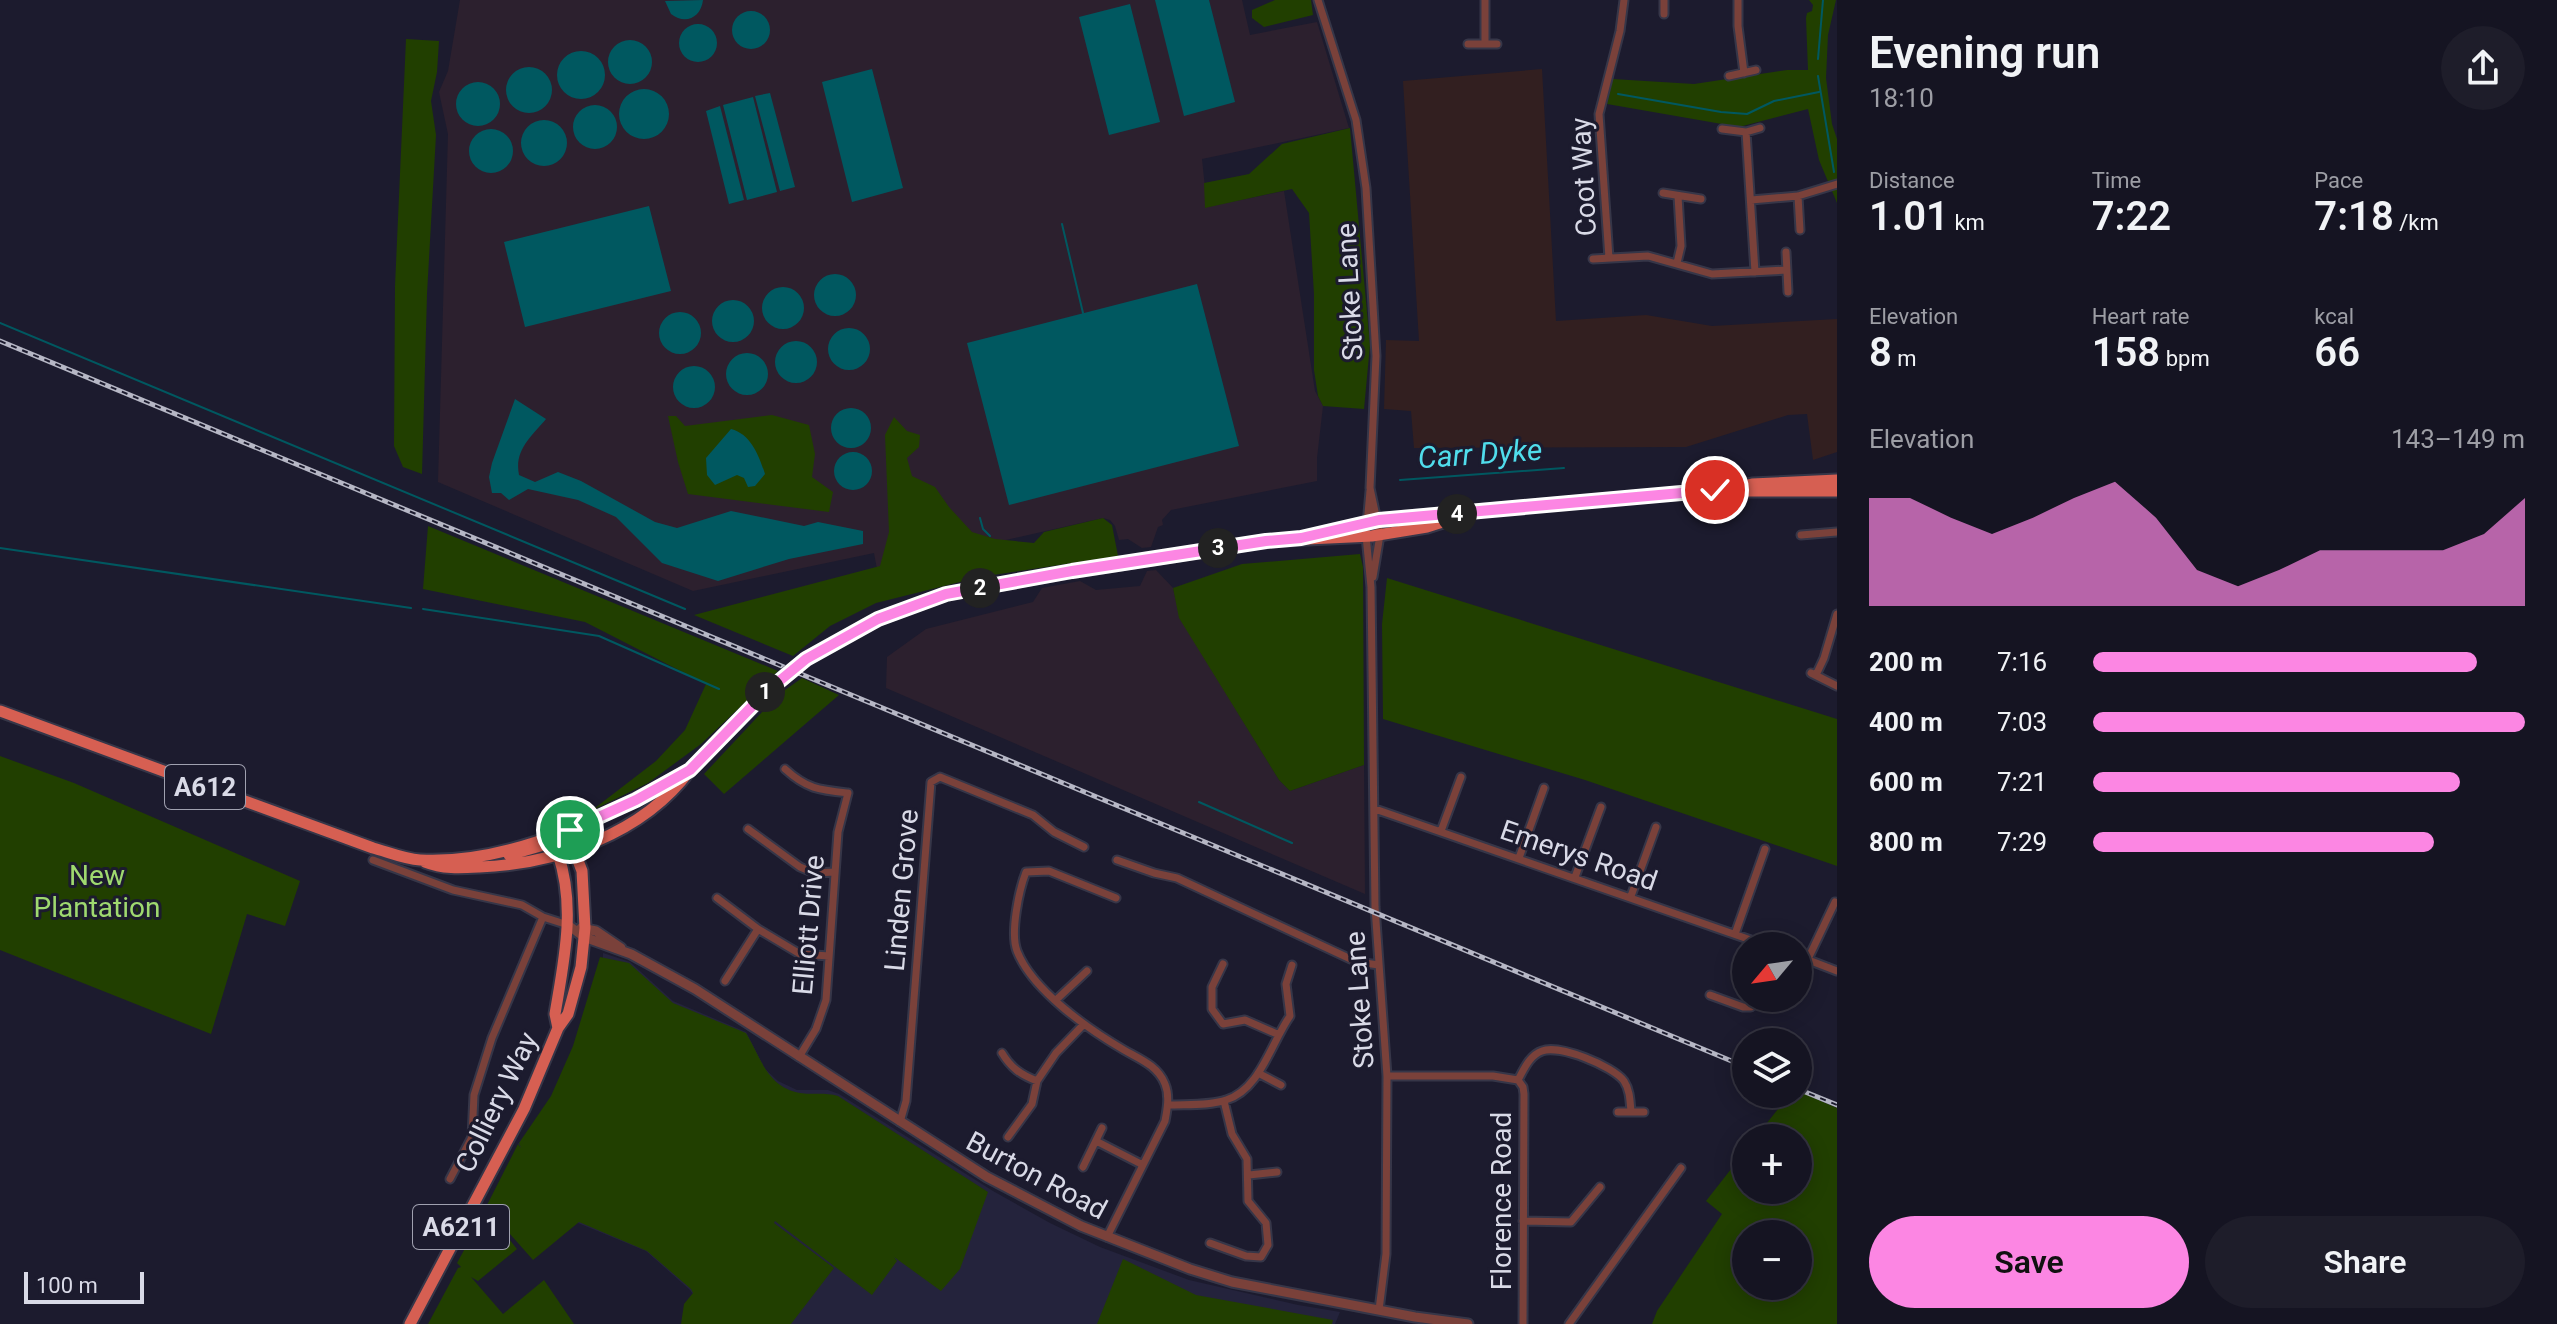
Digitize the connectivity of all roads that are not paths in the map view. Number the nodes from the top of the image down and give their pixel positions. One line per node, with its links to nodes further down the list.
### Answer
1 (1318, 0): 32 (street, Stoke Lane)
2 (1485, 0): 8 (street)
3 (1624, 0): 24 (street, Coot Way)
4 (1664, 0): 6 (street)
5 (1738, 0): 11 (street)
6 (1664, 14)
7 (1468, 44): 8 (street)
8 (1485, 44): 9 (street)
9 (1497, 44)
10 (1756, 70): 11 (street)
11 (1744, 73): 12 (street)
12 (1729, 76)
13 (1760, 128): 15 (street)
14 (1722, 129): 15 (street)
15 (1746, 132): 21 (street)
16 (1837, 184): 19 (street)
17 (1663, 193): 18 (street)
18 (1678, 196): 20 (street); 26 (street)
19 (1798, 196): 21 (street); 22 (street)
20 (1701, 199)
21 (1751, 200): 28 (street)
22 (1800, 230)
23 (1786, 252): 27 (street)
24 (1609, 258): 25 (street); 26 (street)
25 (1593, 259)
26 (1677, 263): 28 (street)
27 (1787, 270): 28 (street); 29 (street)
28 (1755, 272)
29 (1788, 292)
30 (1837, 480): 31 (main road, A612)
31 (1729, 489): 33 (main road, A612); 34 (main road, A612)
32 (1370, 491): 35 (street); 35 (street, Stoke Lane)
33 (1837, 491)
34 (1471, 513): 35 (main road, A612); 37 (main road, A612)
35 (1372, 521): 37 (street, Stoke Lane); 39 (street); 40 (main road, A612)
36 (1837, 532): 38 (street)
37 (1380, 535): 39 (main road, A612); 41 (street, Stoke Lane)
38 (1801, 535)
39 (1366, 536): 40 (main road, A612); 41 (street)
40 (1301, 538): 46 (main road, A612, bridge)
41 (1371, 587): 50 (street, Stoke Lane)
42 (1837, 614): 43 (street)
43 (1837, 686)
44 (0, 711): 62 (main road, A612)
45 (785, 769): 65 (street, Elliott Drive)
46 (690, 770): 53 (main road, A612); 58 (main road, A612)
47 (1461, 777): 54 (street)
48 (1544, 788): 61 (street)
49 (1601, 807): 66 (street)
50 (1375, 809): 54 (street, Emerys Road); 82 (street, Stoke Lane)
51 (1656, 827): 67 (street)
52 (748, 829): 65 (street)
53 (570, 830): 55 (main road); 59 (main road, A612)
54 (1441, 831): 61 (street, Emerys Road)
55 (561, 840): 58 (main road); 59 (main road, A612); 60 (main road)
56 (1084, 847): 104 (street, Linden Grove)
57 (1765, 849): 74 (street)
58 (574, 850): 60 (main road, A612); 75 (main road, Colliery Way / A6211)
59 (489, 853): 62 (main road, A612)
60 (558, 854): 62 (main road, A612); 72 (main road, Colliery Way / A6211)
61 (1519, 858): 66 (street, Emerys Road)
62 (416, 859)
63 (373, 860): 71 (street, Burton Road)
64 (1117, 860): 82 (street)
65 (835, 872): 78 (street, Elliott Drive)
66 (1575, 877): 67 (street, Emerys Road)
67 (1631, 896): 76 (street, Emerys Road)
68 (717, 898): 73 (street)
69 (1116, 898): 86 (street)
70 (1835, 902): 77 (street)
71 (543, 917): 72 (street, Burton Road); 113 (street)
72 (568, 925): 75 (street, Burton Road); 90 (main road, Colliery Way / A6211)
73 (758, 929): 78 (street); 85 (street)
74 (1736, 932)
75 (584, 933): 90 (main road, Colliery Way / A6211); 92 (street, Burton Road)
76 (1732, 933)
77 (1812, 951)
78 (829, 956): 92 (street, Elliott Drive)
79 (1812, 961): 84 (street)
80 (1223, 964): 91 (street)
81 (1292, 965): 91 (street)
82 (1379, 965): 95 (street, Stoke Lane)
83 (1087, 971): 86 (street)
84 (1837, 971)
85 (725, 981)
86 (1056, 1000): 89 (street)
87 (1732, 1003): 88 (street)
88 (1713, 1009)
89 (1084, 1024): 97 (street); 100 (street)
90 (558, 1028): 120 (main road, Colliery Way / A6211)
91 (1277, 1034): 94 (street)
92 (799, 1057): 104 (street, Burton Road)
93 (999, 1066): 97 (street)
94 (1258, 1073): 98 (street); 99 (street)
95 (1387, 1076): 96 (street, Florence Road); 118 (street, Stoke Lane)
96 (1518, 1080): 102 (street, Florence Road); 115 (street, Florence Road)
97 (1037, 1081): 106 (street)
98 (1281, 1085)
99 (1224, 1101): 100 (street); 112 (street)
100 (1168, 1105): 108 (street)
101 (1618, 1112): 102 (street)
102 (1631, 1112): 103 (street)
103 (1644, 1112)
104 (900, 1122): 116 (street, Burton Road)
105 (1102, 1128): 107 (street)
106 (1008, 1137)
107 (1096, 1141): 108 (street); 109 (street)
108 (1143, 1165): 116 (street)
109 (1083, 1167)
110 (1681, 1168): 123 (street)
111 (1277, 1172): 112 (street)
112 (1249, 1175): 117 (street)
113 (450, 1179)
114 (1600, 1187): 115 (street)
115 (1523, 1221): 122 (street, Florence Road)
116 (1107, 1237): 118 (street, Burton Road)
117 (1210, 1243)
118 (1379, 1310): 119 (street, Burton Road)
119 (1442, 1323): 121 (street, Burton Road)
120 (410, 1324)
121 (1468, 1324)
122 (1523, 1324)
123 (1569, 1324)

